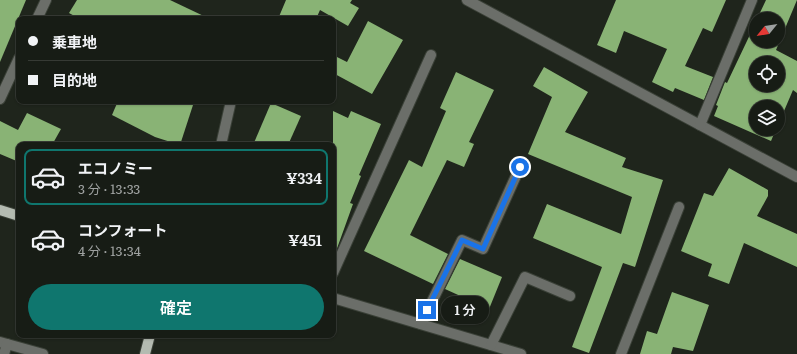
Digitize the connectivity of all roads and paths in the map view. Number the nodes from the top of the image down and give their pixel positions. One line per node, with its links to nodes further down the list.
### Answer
1 (46, 0): 4 (street)
2 (467, 0): 9 (street)
3 (752, 0): 9 (street)
4 (38, 16)
5 (431, 55): 16 (street)
6 (16, 64): 7 (street)
7 (0, 99)
8 (231, 104): 10 (street)
9 (700, 126): 12 (street)
10 (222, 142)
11 (520, 167): 19 (street)
12 (797, 177)
13 (679, 207): 26 (street)
14 (0, 210): 15 (main road)
15 (16, 215)
16 (336, 266)
17 (570, 296): 21 (street)
18 (336, 299): 19 (street)
19 (421, 324): 21 (street)
20 (149, 338): 24 (main road)
21 (491, 345): 25 (street)
22 (3, 347): 23 (street)
23 (43, 354)
24 (145, 354)
25 (521, 354)
26 (621, 354)

